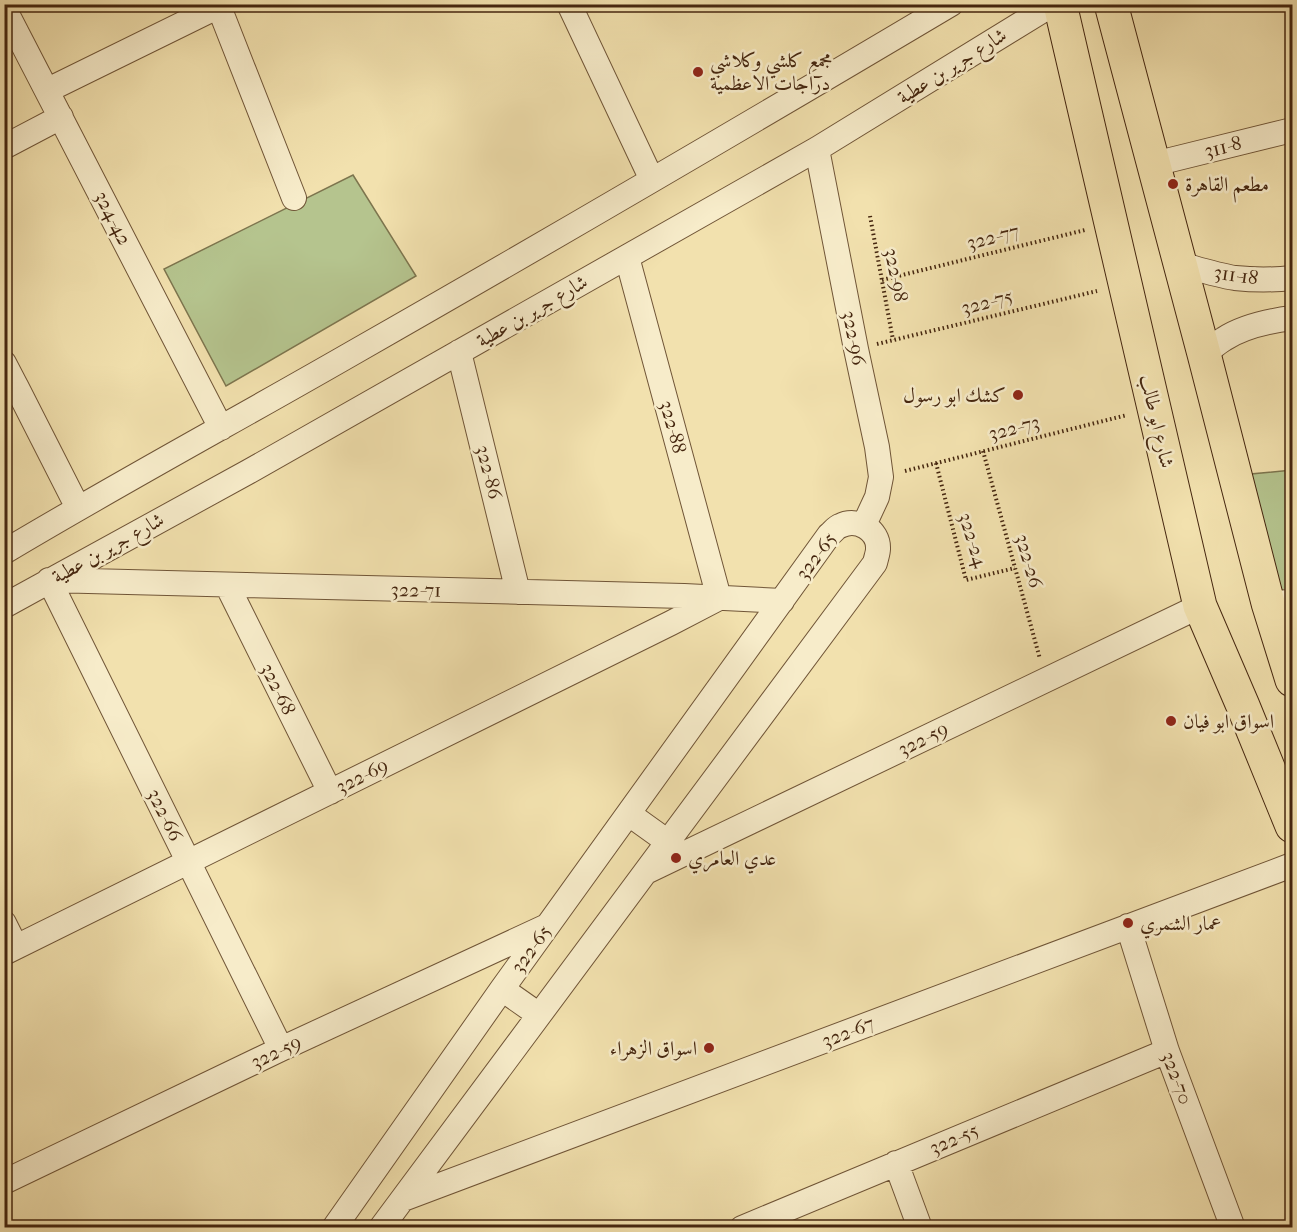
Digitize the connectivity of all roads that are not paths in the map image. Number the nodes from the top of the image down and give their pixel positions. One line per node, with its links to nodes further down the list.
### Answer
1 (569, 4): 14 (street)
2 (951, 4): 14 (street)
3 (1053, 4): 12 (street, شارع جرير بن عطية)
4 (1060, 4): 35 (main road, شارع ابو طالب)
5 (1111, 4): 13 (main road)
6 (221, 6): 8 (street); 15 (street)
7 (4, 8): 8 (street, 324-42)
8 (48, 90): 9 (street, 324-42)
9 (61, 117): 11 (street); 24 (street, 324-42)
10 (1293, 130): 13 (street, 311-8)
11 (4, 147)
12 (817, 149): 16 (street, شارع جرير بن عطية); 26 (street, 322-96)
13 (1154, 164): 17 (main road)
14 (652, 180): 24 (street)
15 (294, 198)
16 (627, 257): 20 (street, شارع جرير بن عطية); 31 (street, 322-88)
17 (1180, 264): 18 (street, 311-18); 21 (main road)
18 (1293, 278)
19 (1293, 318): 21 (street)
20 (459, 352): 28 (street, شارع جرير بن عطية); 30 (street, 322-86)
21 (1204, 354): 33 (main road)
22 (4, 363): 23 (street)
23 (10, 389): 25 (street)
24 (221, 428): 25 (street)
25 (78, 508): 27 (street)
26 (864, 525): 32 (street, 322-65); 40 (street, 322-65)
27 (4, 552)
28 (49, 580): 29 (street, 322-71); 34 (street, شارع جرير بن عطية); 41 (street, 322-66)
29 (227, 585): 30 (street, 322-71); 37 (street, 322-68)
30 (518, 592): 31 (street, 322-71)
31 (719, 598): 32 (street, 322-71); 37 (street, 322-69)
32 (782, 601): 38 (street, 322-65)
33 (1280, 602): 36 (main road)
34 (4, 606)
35 (1200, 606): 39 (main road, شارع ابو طالب); 43 (street, 322-59)
36 (1293, 680)
37 (330, 792): 41 (street, 322-69)
38 (628, 814): 40 (street); 45 (street, 322-65)
39 (1293, 826)
40 (668, 842): 43 (street, 322-65)
41 (189, 862): 47 (street, 322-69); 50 (street, 322-66)
42 (1293, 865): 46 (street, 322-67)
43 (645, 872): 49 (street, 322-65)
44 (4, 923): 47 (street)
45 (549, 925): 48 (street, 322-65); 50 (street, 322-59)
46 (1128, 926): 51 (street, 322-70); 54 (street, 322-67)
47 (10, 950)
48 (502, 989): 49 (street); 55 (street, 322-65)
49 (539, 1015): 54 (street, 322-65)
50 (281, 1049): 53 (street, 322-59)
51 (1167, 1051): 52 (street, 322-55); 59 (street, 322-70)
52 (896, 1163): 57 (street, 322-55); 58 (street)
53 (4, 1182)
54 (403, 1198): 56 (street, 322-65)
55 (334, 1227)
56 (381, 1227)
57 (742, 1227)
58 (920, 1227)
59 (1233, 1227)

